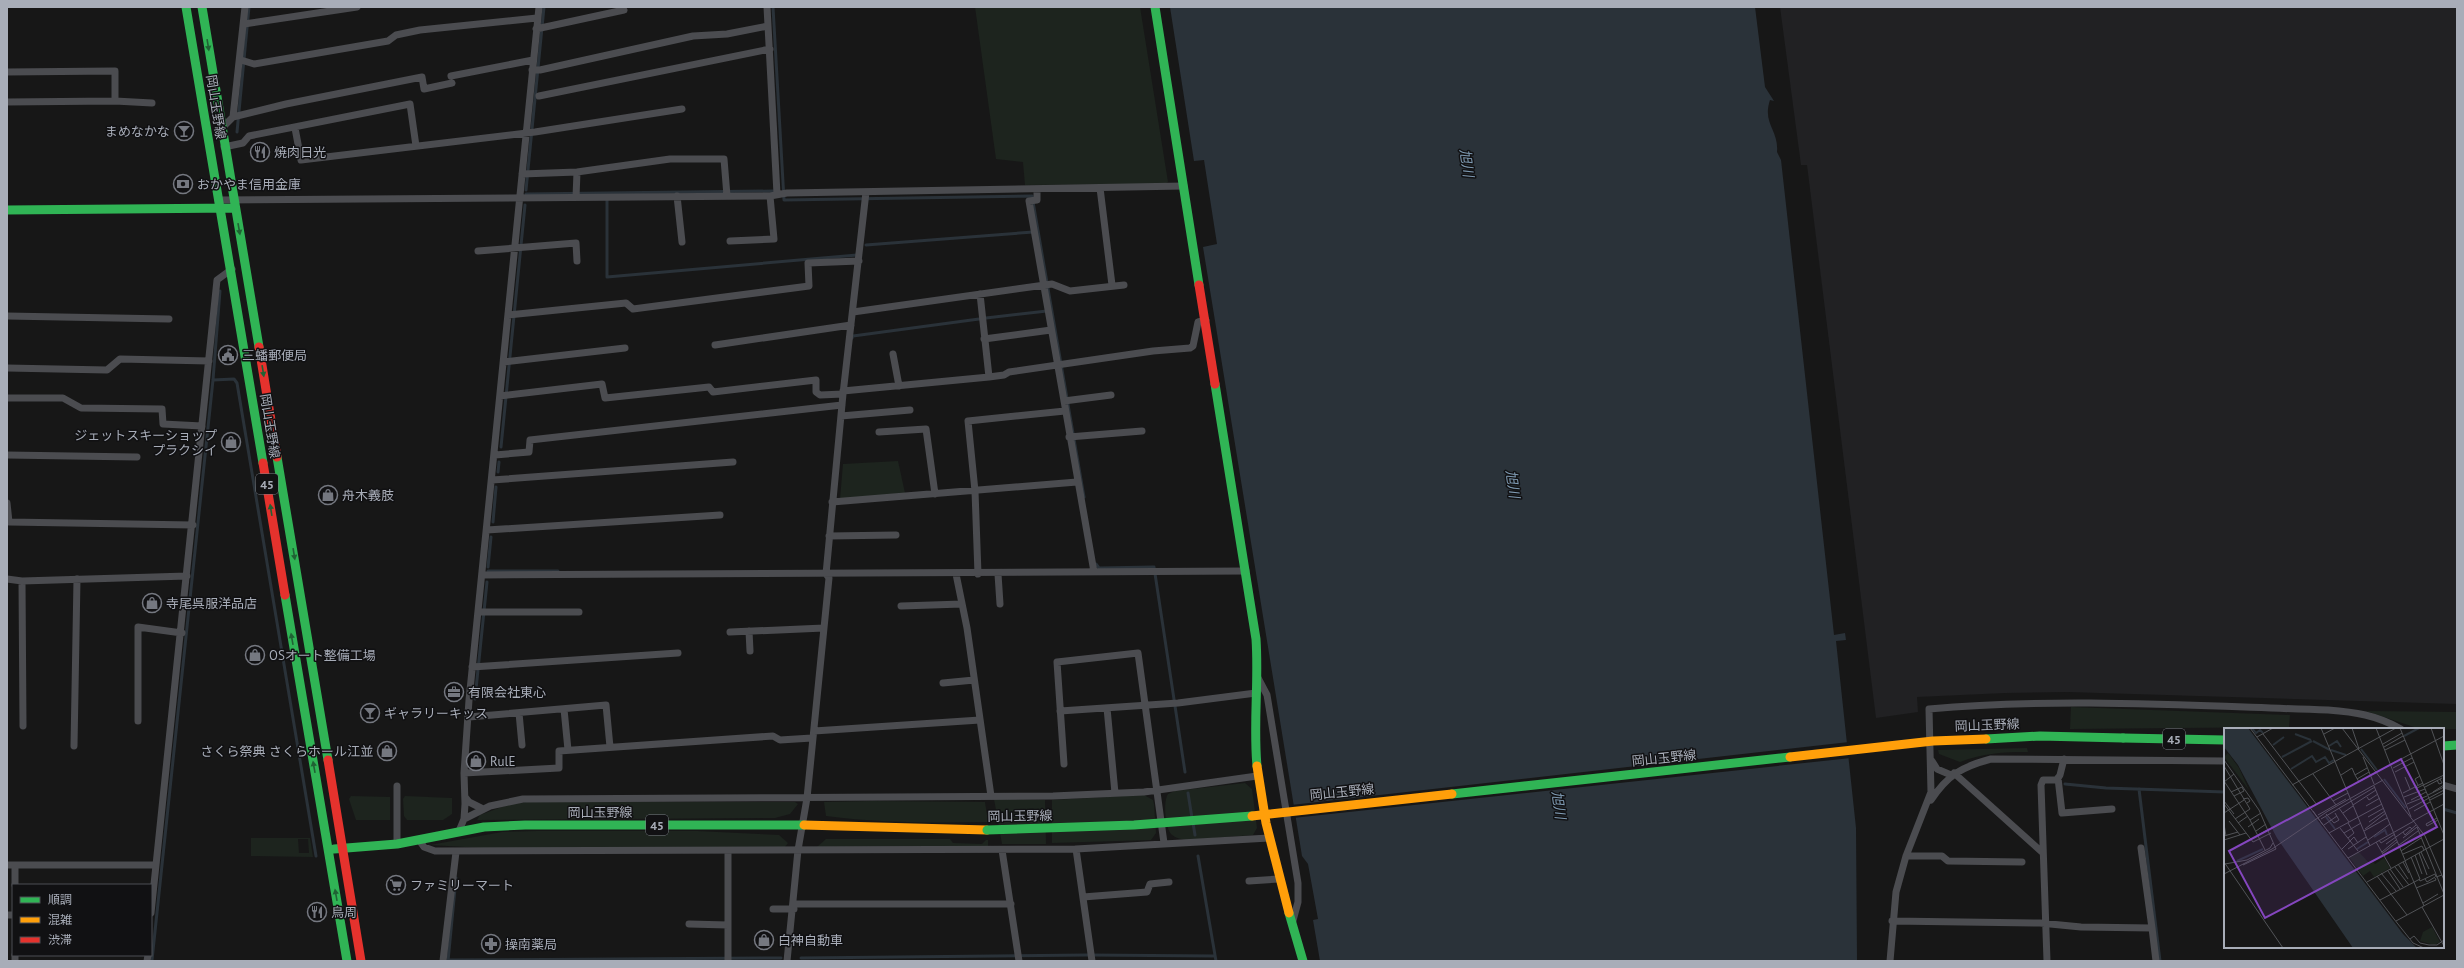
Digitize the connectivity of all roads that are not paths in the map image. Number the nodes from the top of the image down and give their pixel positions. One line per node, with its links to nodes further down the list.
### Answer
1 (186, 7): 40 (main road, 岡山玉野線 / 45)
2 (202, 7): 25 (main road, 岡山玉野線 / 45, one-way to 25)
3 (246, 7): 10 (street)
4 (357, 7): 10 (street)
5 (538, 7): 9 (street)
6 (767, 7): 11 (street)
7 (1155, 7): 31 (main road)
8 (624, 10): 12 (street)
9 (537, 18): 12 (street); 14 (street)
10 (247, 24): 14 (street)
11 (768, 26): 13 (street); 16 (street)
12 (540, 28): 15 (street)
13 (770, 50): 18 (street); 35 (street)
14 (243, 60): 23 (street)
15 (533, 60): 16 (street); 23 (street)
16 (536, 70): 26 (street)
17 (7, 72): 19 (street)
18 (539, 96)
19 (115, 101): 20 (street); 21 (street)
20 (7, 102)
21 (152, 103)
22 (682, 109): 26 (street)
23 (237, 116): 25 (street)
24 (295, 128): 27 (street); 27 (street); 28 (street)
25 (221, 129): 28 (main road, 岡山玉野線 / 45)
26 (530, 132): 27 (street); 30 (street)
27 (416, 146)
28 (224, 147): 41 (main road, 岡山玉野線 / 45)
29 (576, 172): 30 (street); 34 (street); 36 (street)
30 (525, 174): 39 (street)
31 (1184, 186): 32 (street); 58 (main road)
32 (1100, 188): 33 (street); 51 (street)
33 (1037, 189): 38 (street); 50 (street)
34 (727, 193): 35 (street); 37 (street)
35 (778, 194): 38 (street); 43 (street)
36 (576, 195): 37 (street); 39 (street)
37 (677, 196): 44 (street)
38 (866, 196): 48 (street)
39 (520, 198): 41 (street); 45 (street)
40 (219, 204): 41 (main road); 42 (main road); 49 (main road, 岡山玉野線 / 45)
41 (234, 204): 170 (main road, 岡山玉野線 / 45, one-way to 170)
42 (7, 210)
43 (730, 241)
44 (682, 242)
45 (518, 248): 46 (street); 47 (street); 55 (street)
46 (478, 251)
47 (577, 261)
48 (859, 261): 54 (street); 55 (street)
49 (232, 269): 65 (street); 173 (main road, 岡山玉野線 / 45, one-way to 49)
50 (1047, 285): 51 (street); 53 (street); 60 (street)
51 (1112, 285): 52 (street)
52 (1124, 285)
53 (980, 294): 54 (street); 61 (street)
54 (853, 312): 59 (street)
55 (511, 315): 66 (street)
56 (7, 316): 57 (street)
57 (169, 319)
58 (1206, 320): 67 (street); 101 (main road)
59 (852, 325): 62 (street); 71 (street)
60 (1051, 330): 61 (street); 67 (street)
61 (984, 339): 69 (street)
62 (714, 345)
63 (625, 348): 66 (street)
64 (893, 354): 70 (street)
65 (209, 361): 68 (street); 80 (street)
66 (507, 362): 73 (street)
67 (1060, 366): 69 (street); 75 (street)
68 (7, 368)
69 (989, 377): 70 (street)
70 (899, 386): 71 (street)
71 (845, 392): 73 (street); 76 (street)
72 (1111, 395): 75 (street)
73 (504, 396): 85 (street)
74 (7, 398): 80 (street)
75 (1065, 401): 78 (street)
76 (842, 405): 79 (street); 85 (street)
77 (910, 410): 79 (street)
78 (1065, 410): 83 (street); 90 (street)
79 (844, 416): 93 (street)
80 (202, 426): 95 (street)
81 (1142, 431): 83 (street)
82 (879, 432): 91 (street)
83 (1070, 437): 89 (street)
84 (7, 455): 86 (street)
85 (495, 455): 88 (street)
86 (137, 457)
87 (733, 462): 88 (street)
88 (492, 480): 96 (street)
89 (1078, 482): 90 (street); 99 (street)
90 (975, 491): 91 (street); 100 (street)
91 (935, 494): 93 (street)
92 (7, 503): 95 (street)
93 (835, 503): 98 (street)
94 (720, 515): 96 (street)
95 (192, 525): 106 (street)
96 (487, 530): 105 (street)
97 (896, 535): 98 (street)
98 (832, 536): 102 (street)
99 (1093, 570): 101 (street); 104 (street)
100 (977, 571): 103 (street); 104 (street)
101 (1246, 571): 122 (main road)
102 (826, 574): 103 (street); 105 (street); 115 (street)
103 (956, 574): 110 (street)
104 (998, 574): 111 (street)
105 (482, 575): 113 (street)
106 (187, 576): 108 (street); 118 (street)
107 (7, 579): 109 (street)
108 (77, 579): 109 (street); 139 (street)
109 (22, 581): 134 (street)
110 (962, 604): 112 (street); 123 (street)
111 (1000, 604)
112 (902, 606)
113 (482, 612): 114 (street); 121 (street)
114 (579, 612)
115 (824, 628): 116 (street); 136 (street)
116 (749, 631): 117 (street); 119 (street)
117 (730, 632)
118 (182, 633): 133 (street); 181 (street)
119 (750, 651)
120 (678, 653): 121 (street)
121 (474, 667): 131 (street)
122 (1258, 676): 125 (main road); 196 (street)
123 (974, 680): 124 (street); 132 (street)
124 (943, 683)
125 (1256, 694): 126 (street); 150 (main road)
126 (1145, 705): 127 (street); 129 (street); 154 (street)
127 (1107, 708): 129 (street); 156 (street)
128 (564, 709): 130 (street); 142 (street); 143 (street)
129 (1060, 711): 147 (street)
130 (518, 713): 131 (street); 138 (street)
131 (469, 717): 148 (street)
132 (980, 720): 136 (street); 157 (street)
133 (138, 721)
134 (23, 726)
135 (2399, 728): 145 (street)
136 (813, 735): 142 (street); 159 (street)
137 (2224, 740): 164 (main road, 岡山玉野線 / 45, bridge)
138 (522, 745)
139 (74, 746)
140 (2444, 746): 141 (main road)
141 (2457, 746)
142 (610, 747): 143 (street)
143 (568, 750): 148 (street)
144 (2064, 758): 146 (street); 149 (street); 151 (street)
145 (1932, 761): 149 (street); 160 (street)
146 (2224, 761)
147 (1064, 764)
148 (464, 773): 158 (street)
149 (1952, 774): 160 (street); 178 (street)
150 (1257, 776): 154 (street); 166 (main road)
151 (2058, 778): 162 (street); 178 (street)
152 (2444, 785): 155 (street)
153 (397, 786): 169 (street)
154 (1158, 789): 156 (street); 168 (street)
155 (2457, 789)
156 (1115, 793): 157 (street)
157 (991, 796): 159 (street)
158 (465, 797): 161 (street); 163 (street)
159 (807, 798): 161 (street); 164 (street)
160 (1927, 805): 179 (street)
161 (483, 809): 163 (street)
162 (2112, 809)
163 (464, 819): 165 (street)
164 (801, 825): 165 (main road, 岡山玉野線 / 45); 174 (street)
165 (459, 831): 167 (main road, 岡山玉野線 / 45)
166 (1269, 838): 168 (street); 184 (main road)
167 (419, 840): 169 (main road, 岡山玉野線 / 45); 177 (street)
168 (1164, 843): 172 (street)
169 (397, 844): 170 (main road, 岡山玉野線 / 45)
170 (342, 848): 173 (main road, 岡山玉野線 / 45); 203 (main road, 岡山玉野線 / 45)
171 (2141, 848): 198 (street)
172 (1076, 849): 175 (street); 188 (street)
173 (328, 850): 202 (main road, 岡山玉野線 / 45, one-way to 173)
174 (798, 850): 175 (street); 176 (street); 191 (street)
175 (1002, 850): 190 (street)
176 (728, 851): 177 (street); 195 (street)
177 (456, 852): 204 (street)
178 (2043, 853): 197 (street)
179 (1906, 856): 180 (street); 193 (street)
180 (2022, 862)
181 (155, 864): 183 (street); 189 (street)
182 (7, 865): 183 (street)
183 (15, 865): 187 (street)
184 (1279, 879): 185 (street); 196 (main road)
185 (1249, 881)
186 (1169, 882): 188 (street)
187 (15, 884)
188 (1083, 897): 199 (street)
189 (152, 901)
190 (1011, 904): 191 (street); 201 (street)
191 (794, 906): 192 (street); 205 (street)
192 (773, 909)
193 (1892, 921): 197 (street); 207 (street)
194 (689, 924): 195 (street)
195 (728, 924): 200 (street)
196 (1292, 924): 206 (main road)
197 (2045, 924): 198 (street); 208 (street)
198 (2152, 928): 209 (street)
199 (1092, 957)
200 (728, 958)
201 (1019, 958)
202 (347, 961)
203 (361, 961)
204 (444, 961)
205 (787, 961)
206 (1303, 961)
207 (1890, 961)
208 (2047, 961)
209 (2156, 961)

